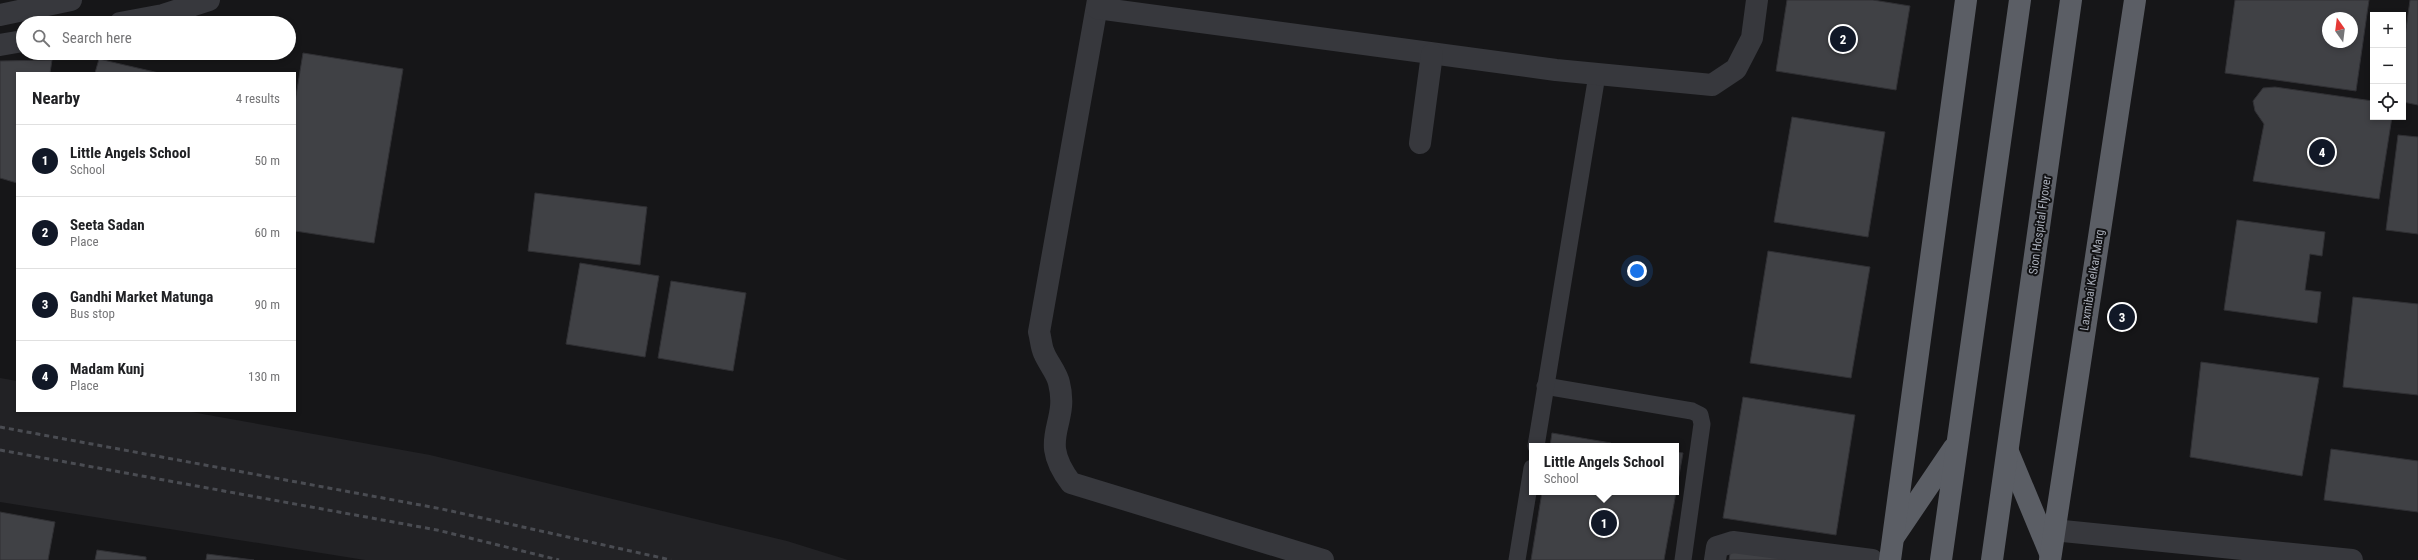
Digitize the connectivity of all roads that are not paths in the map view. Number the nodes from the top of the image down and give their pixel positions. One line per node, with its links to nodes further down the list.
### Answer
1 (71, 0): 9 (street)
2 (209, 0): 10 (street)
3 (1757, 0): 14 (street)
4 (1966, 0): 22 (highway)
5 (2020, 0): 18 (highway)
6 (2071, 0): 19 (highway, Sion Hospital Flyover)
7 (2135, 0): 21 (highway, Laxmibai Kelkar Marg)
8 (1097, 4): 13 (street); 24 (street)
9 (0, 15)
10 (158, 16)
11 (16, 42): 12 (street)
12 (0, 45)
13 (1432, 54): 14 (street); 15 (street)
14 (1597, 75): 16 (lane)
15 (1420, 143)
16 (1545, 386): 17 (lane); 26 (lane)
17 (1536, 443)
18 (1957, 444): 22 (highway); 30 (highway)
19 (2008, 451): 23 (highway); 31 (highway, Sion Hospital Flyover)
20 (1529, 486): 25 (lane)
21 (2054, 530): 23 (highway, Laxmibai Kelkar Marg); 32 (street)
22 (1893, 538): 29 (highway)
23 (2050, 557)
24 (1322, 560)
25 (1517, 560)
26 (1683, 560)
27 (1716, 560): 28 (street)
28 (1872, 560)
29 (1890, 560)
30 (1941, 560)
31 (1992, 560)
32 (2352, 560)

